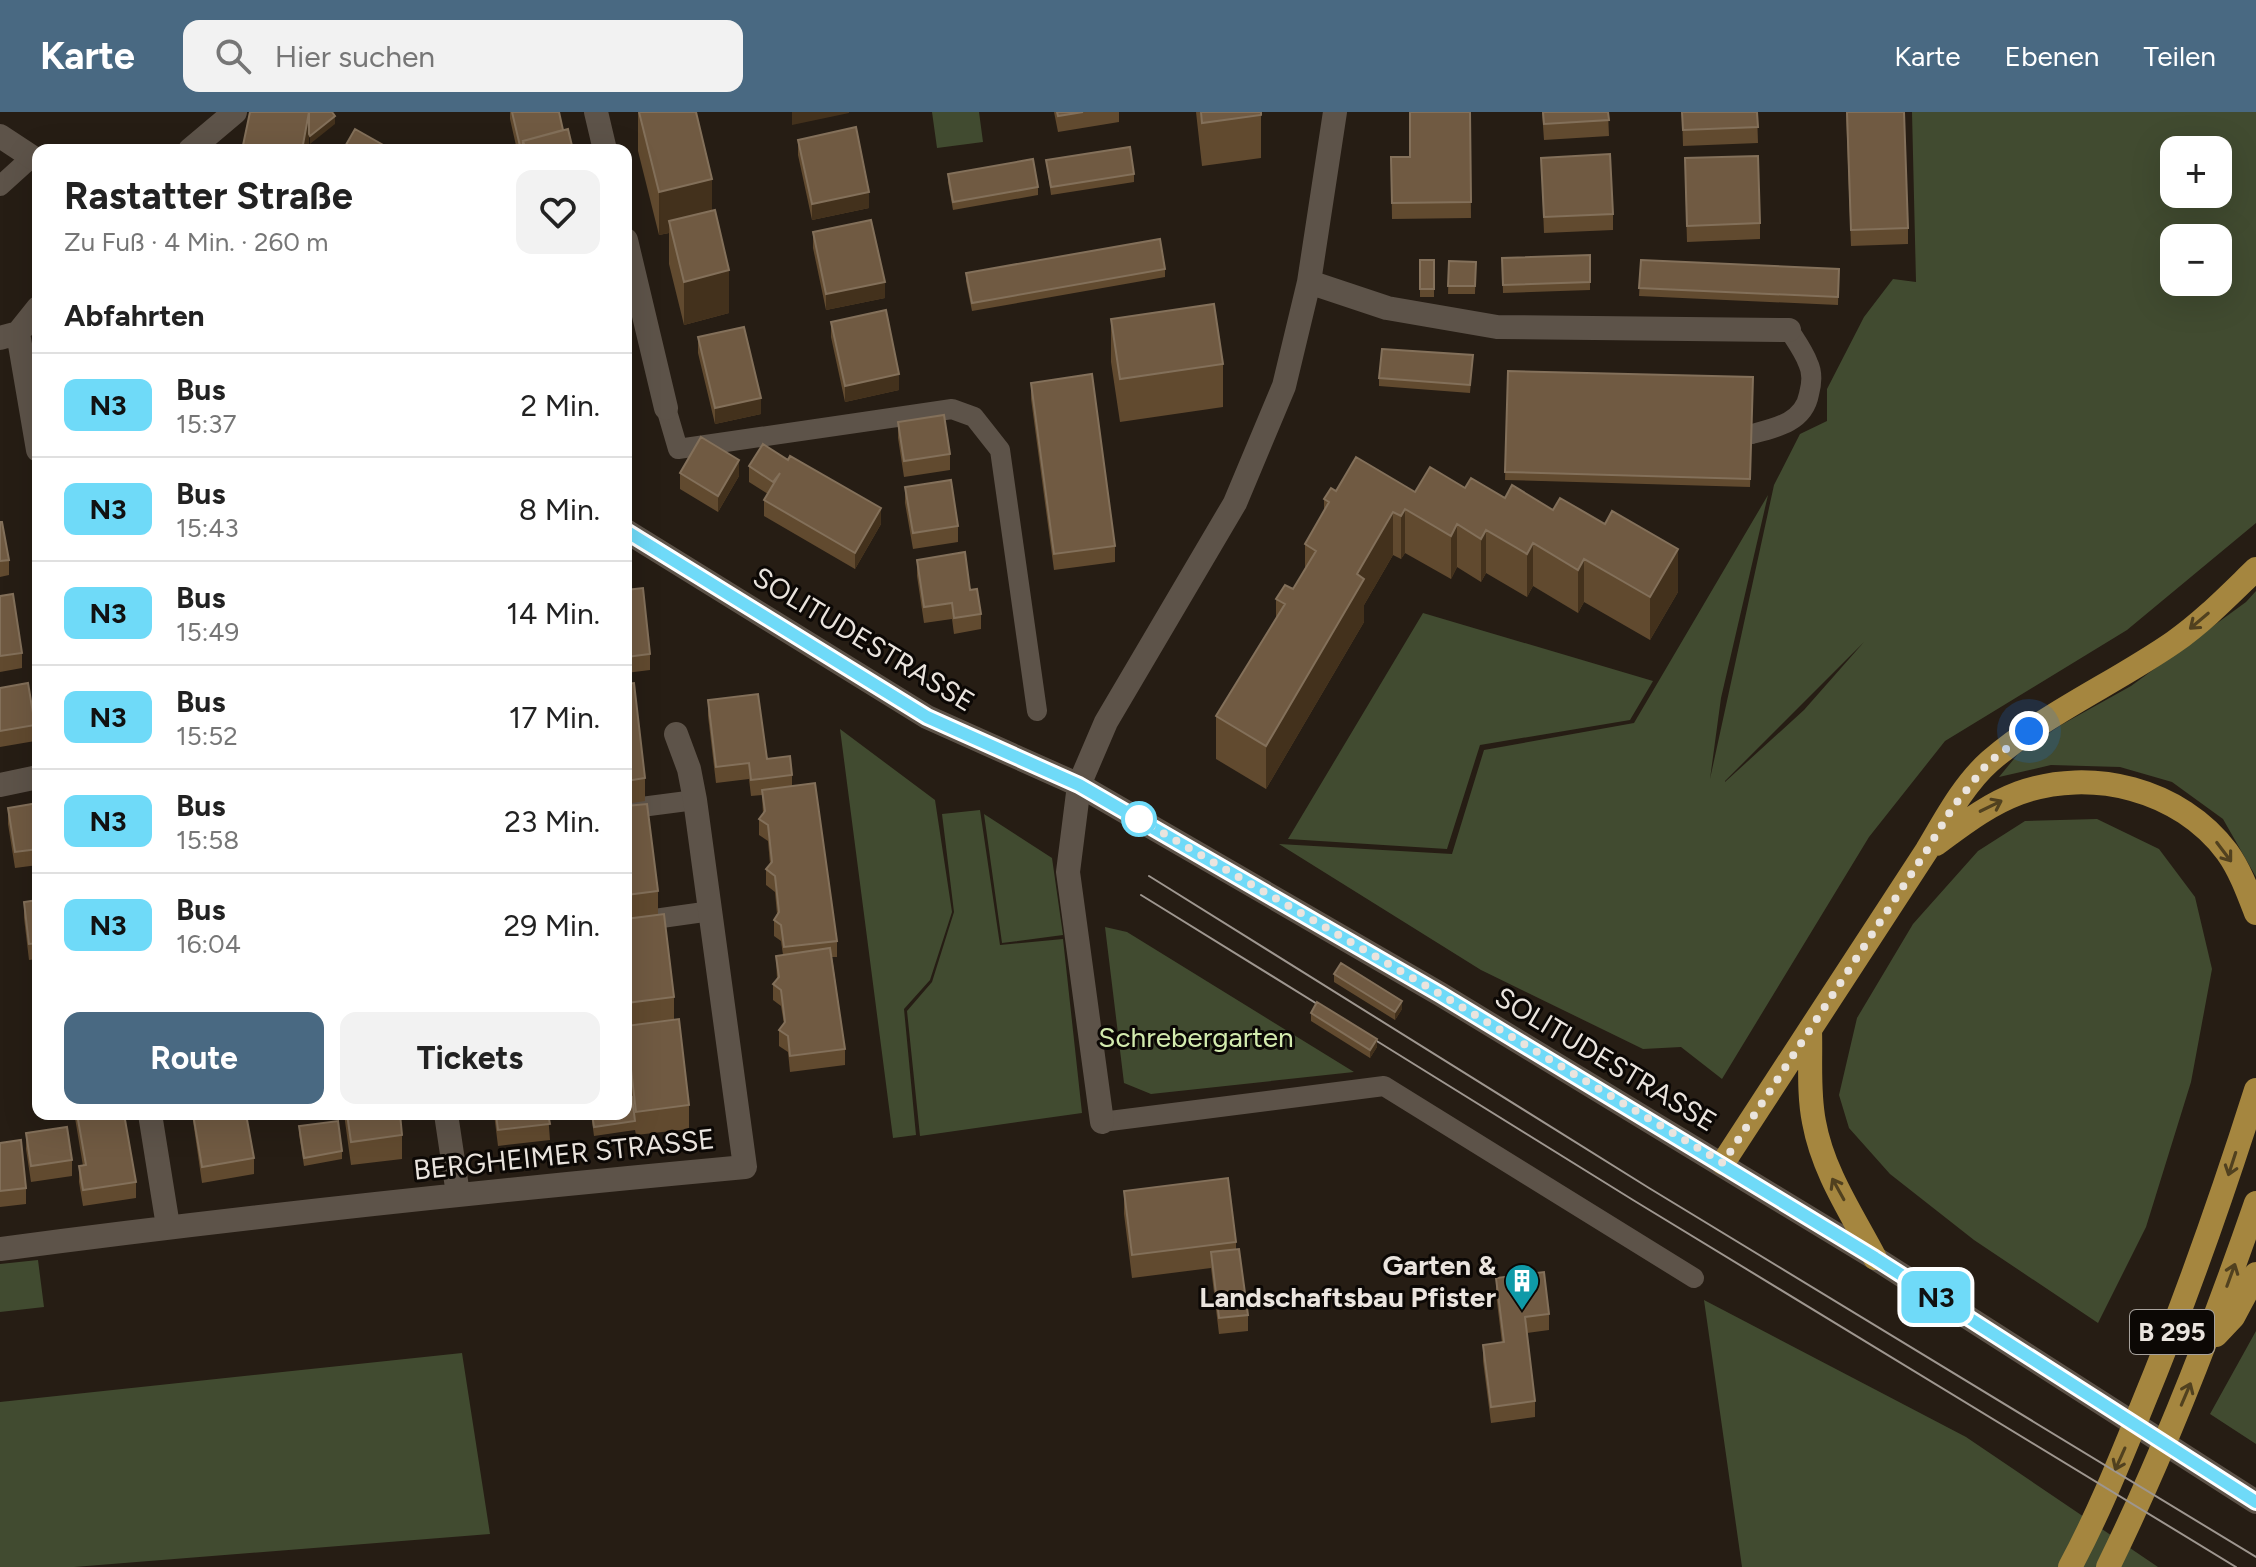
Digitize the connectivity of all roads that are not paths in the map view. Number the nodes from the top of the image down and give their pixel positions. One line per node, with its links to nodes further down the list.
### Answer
1 (235, 112): 5 (street)
2 (596, 112): 6 (street)
3 (1335, 112): 11 (street)
4 (0, 136): 7 (street)
5 (197, 144)
6 (604, 144)
7 (32, 157)
8 (32, 161): 9 (lane)
9 (0, 186)
10 (632, 265): 15 (street)
11 (1309, 282): 13 (street); 24 (street)
12 (32, 314): 14 (street)
13 (1789, 330): 17 (lane)
14 (9, 336): 16 (street)
15 (666, 408): 20 (lane)
16 (32, 426)
17 (1752, 434)
18 (632, 535): 24 (street, SOLITUDESTRASSE)
19 (2256, 569): 27 (main road, one-way to 27)
20 (1037, 711)
21 (676, 734): 25 (street, BERGHEIMER STRASSE)
22 (32, 778): 23 (street)
23 (0, 785)
24 (1079, 785): 35 (street); 36 (street, SOLITUDESTRASSE)
25 (695, 800): 26 (lane); 28 (street, BERGHEIMER STRASSE)
26 (632, 808)
27 (1927, 850): 29 (main road, one-way to 29); 31 (main road)
28 (711, 911): 30 (lane); 37 (street, BERGHEIMER STRASSE)
29 (2256, 913)
30 (632, 922)
31 (1810, 1030): 36 (main road); 41 (main road, one-way to 31)
32 (2256, 1090): 46 (main road, B 295, one-way to 46)
33 (151, 1120): 39 (street)
34 (447, 1120): 37 (street)
35 (1102, 1122): 43 (lane)
36 (1723, 1163): 41 (street, SOLITUDESTRASSE)
37 (458, 1194): 39 (street, BERGHEIMER STRASSE)
38 (2256, 1203): 44 (main road, B 295, one-way to 38)
39 (168, 1226): 40 (street, BERGHEIMER STRASSE)
40 (0, 1249)
41 (1875, 1258): 45 (street, SOLITUDESTRASSE)
42 (2256, 1274): 44 (main road, B 295)
43 (1694, 1278)
44 (2205, 1347): 47 (main road, B 295, one-way to 44)
45 (2256, 1502)
46 (2070, 1567)
47 (2108, 1567)

